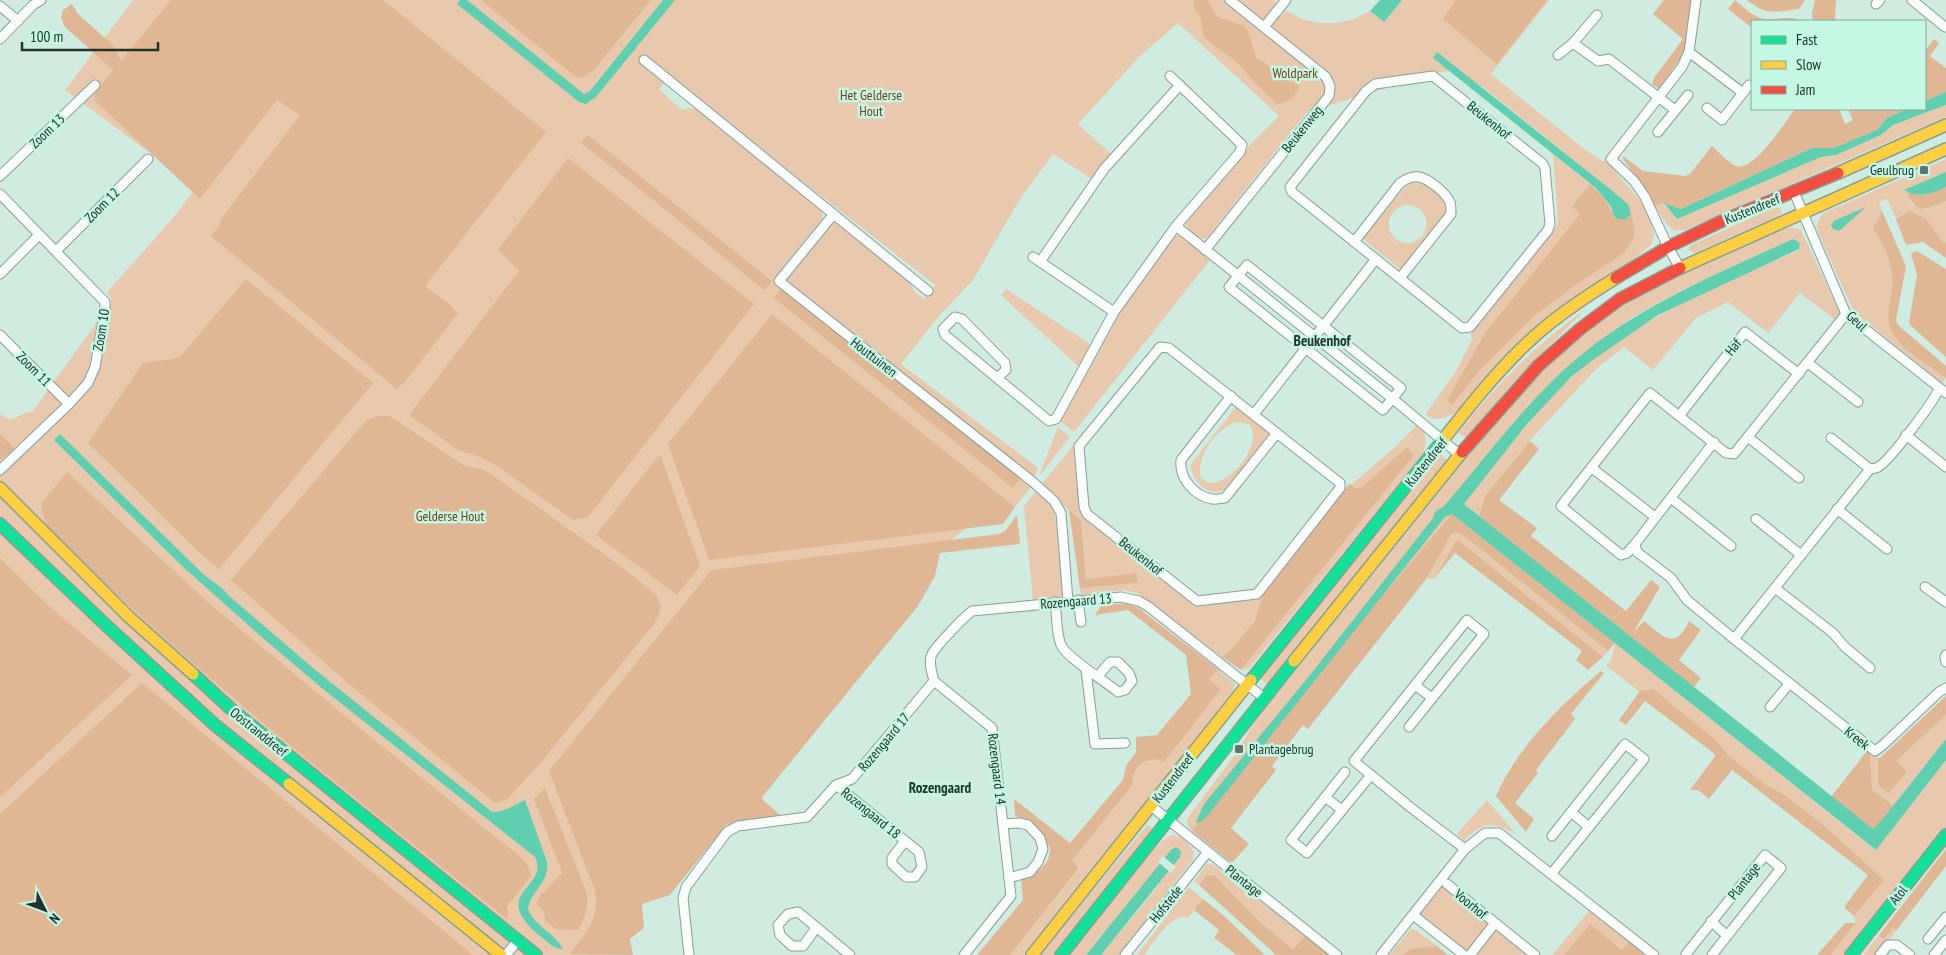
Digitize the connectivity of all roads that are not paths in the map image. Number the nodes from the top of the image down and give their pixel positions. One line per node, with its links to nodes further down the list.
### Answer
1 (41, 0): 8 (street)
2 (1230, 0): 9 (street, Beukenweg)
3 (1286, 0): 9 (street)
4 (1696, 0): 13 (street)
5 (1912, 0): 10 (street)
6 (0, 6): 8 (street)
7 (1597, 15): 12 (street)
8 (18, 21): 11 (street)
9 (1264, 27): 36 (street, Beukenweg)
10 (1945, 27)
11 (0, 39)
12 (1573, 43): 14 (street); 20 (street)
13 (1689, 52): 20 (street); 21 (street)
14 (1558, 55)
15 (644, 60): 31 (street)
16 (1170, 76): 18 (street)
17 (95, 85): 27 (street, Zoom 13)
18 (1180, 85): 32 (street); 44 (street)
19 (1688, 95): 22 (street)
20 (1658, 97): 22 (street); 35 (street)
21 (1707, 108)
22 (1675, 110): 24 (street)
23 (1946, 125): 28 (main road, Kustendreef)
24 (1658, 132)
25 (1946, 149): 30 (main road, Kustendreef)
26 (148, 159): 37 (street, Zoom 12)
27 (0, 176)
28 (1794, 192): 30 (street, Geul); 35 (main road, Kustendreef)
29 (0, 194): 33 (street, Zoom 10)
30 (1802, 213): 39 (main road, Kustendreef); 45 (street, Geul)
31 (833, 215): 43 (street); 84 (street, Houttuinen)
32 (1176, 226): 36 (street); 44 (street)
33 (40, 235): 37 (street, Zoom 10); 40 (street)
34 (1354, 242): 38 (street, Beukenhof); 42 (street); 42 (street, Beukenhof)
35 (1668, 247): 39 (street); 64 (main road, Kustendreef)
36 (1205, 250): 41 (street)
37 (56, 251): 57 (street, Zoom 10)
38 (1376, 260): 42 (street, Beukenhof); 46 (street)
39 (1680, 268): 66 (main road, Kustendreef)
40 (0, 274)
41 (1237, 277): 46 (street); 48 (street); 49 (street)
42 (1400, 278)
43 (928, 291)
44 (1114, 312): 52 (street)
45 (1846, 314): 50 (street); 53 (street, Geul)
46 (1324, 326): 48 (street); 55 (street)
47 (0, 335): 57 (street, Zoom 11)
48 (1315, 338): 49 (street); 55 (street)
49 (1306, 349): 55 (street); 58 (street)
50 (1808, 364): 51 (street); 56 (street)
51 (1799, 374): 59 (street, Haf); 62 (street)
52 (997, 378): 52 (street)
53 (1943, 391): 61 (street)
54 (1230, 396): 58 (street, Beukenhof); 60 (street); 60 (street, Beukenhof)
55 (1392, 399): 64 (street)
56 (1858, 402)
57 (69, 404): 70 (street, Zoom 10)
58 (1254, 414): 60 (street, Beukenhof)
59 (1679, 416): 65 (street); 68 (street)
60 (1277, 433)
61 (1906, 436): 67 (street); 69 (street)
62 (1748, 437): 65 (street); 71 (street)
63 (1831, 438): 69 (street)
64 (1443, 441): 66 (street); 95 (main road, Kustendreef)
65 (1714, 442): 73 (street)
66 (1460, 455): 99 (main road, Kustendreef)
67 (1946, 467)
68 (1592, 468): 75 (street); 78 (street)
69 (1870, 469): 74 (street)
70 (0, 470)
71 (1798, 478)
72 (0, 488): 129 (main road, Oostranddreef)
73 (1670, 498): 75 (street); 79 (street)
74 (1837, 509): 80 (street); 81 (street)
75 (1655, 517): 78 (street)
76 (1756, 519): 81 (street)
77 (0, 524): 132 (main road, Oostranddreef)
78 (1635, 544): 88 (street)
79 (1731, 546)
80 (1887, 549)
81 (1801, 554): 83 (street)
82 (1926, 587): 86 (street)
83 (1775, 588): 88 (street); 91 (street)
84 (1073, 600): 85 (street, Rozengaard 13); 87 (street); 95 (street, Rozengaard 13)
85 (1055, 602): 92 (street); 94 (street, Rozengaard 13)
86 (1946, 602)
87 (1081, 622)
88 (1734, 640): 97 (street, Kreek)
89 (1946, 655): 90 (street)
90 (1946, 662)
91 (1870, 668)
92 (1086, 670): 93 (street); 103 (street)
93 (1098, 676)
94 (934, 681): 106 (street, Rozengaard 17); 112 (street, Rozengaard 14)
95 (1247, 684): 99 (street, Rozengaard 13); 108 (main road, Kustendreef)
96 (1415, 684): 100 (street); 100 (street); 105 (street)
97 (1789, 684): 98 (street, Kreek); 101 (street)
98 (1946, 688)
99 (1264, 698): 111 (main road, Kustendreef)
100 (1432, 698): 102 (street)
101 (1770, 707)
102 (1409, 727)
103 (1125, 743)
104 (1346, 772): 107 (street)
105 (1371, 774): 109 (street); 117 (street)
106 (836, 785): 116 (street, Rozengaard 18); 135 (street, Rozengaard 17)
107 (1325, 797): 109 (street); 109 (street)
108 (1151, 806): 111 (street, Plantage); 138 (main road, Kustendreef)
109 (1342, 810)
110 (1571, 812): 113 (street); 113 (street); 115 (street)
111 (1168, 821): 118 (street, Plantage); 139 (main road, Kustendreef)
112 (1003, 824): 120 (street, Rozengaard 14); 120 (street, Rozengaard 14)
113 (1589, 827): 119 (street)
114 (1946, 835): 148 (main road, Atol)
115 (1552, 836)
116 (905, 841)
117 (1465, 849): 119 (street); 122 (street)
118 (1207, 853): 140 (street, Hofstede); 141 (street, Plantage)
119 (1552, 874): 146 (street)
120 (1010, 878): 137 (street, Rozengaard 14)
121 (1447, 884): 125 (street, Voorhof)
122 (1413, 915): 142 (street); 143 (street)
123 (1711, 922): 127 (street); 127 (street, Plantage); 131 (street, Plantage)
124 (1945, 922): 128 (street)
125 (1495, 923): 144 (street, Voorhof); 145 (street, Voorhof)
126 (816, 928): 136 (street)
127 (1727, 936): 147 (street, Plantage)
128 (1928, 939)
129 (518, 940): 133 (street); 134 (main road, Oostranddreef)
130 (1946, 940): 151 (street)
131 (1686, 954)
132 (501, 955)
133 (506, 955)
134 (536, 955)
135 (689, 955)
136 (850, 955)
137 (964, 955)
138 (1032, 955)
139 (1061, 955)
140 (1125, 955)
141 (1337, 955)
142 (1381, 955)
143 (1464, 955)
144 (1470, 955)
145 (1535, 955)
146 (1654, 955)
147 (1712, 955)
148 (1851, 955)
149 (1880, 955): 150 (street)
150 (1910, 955)
151 (1934, 955)

